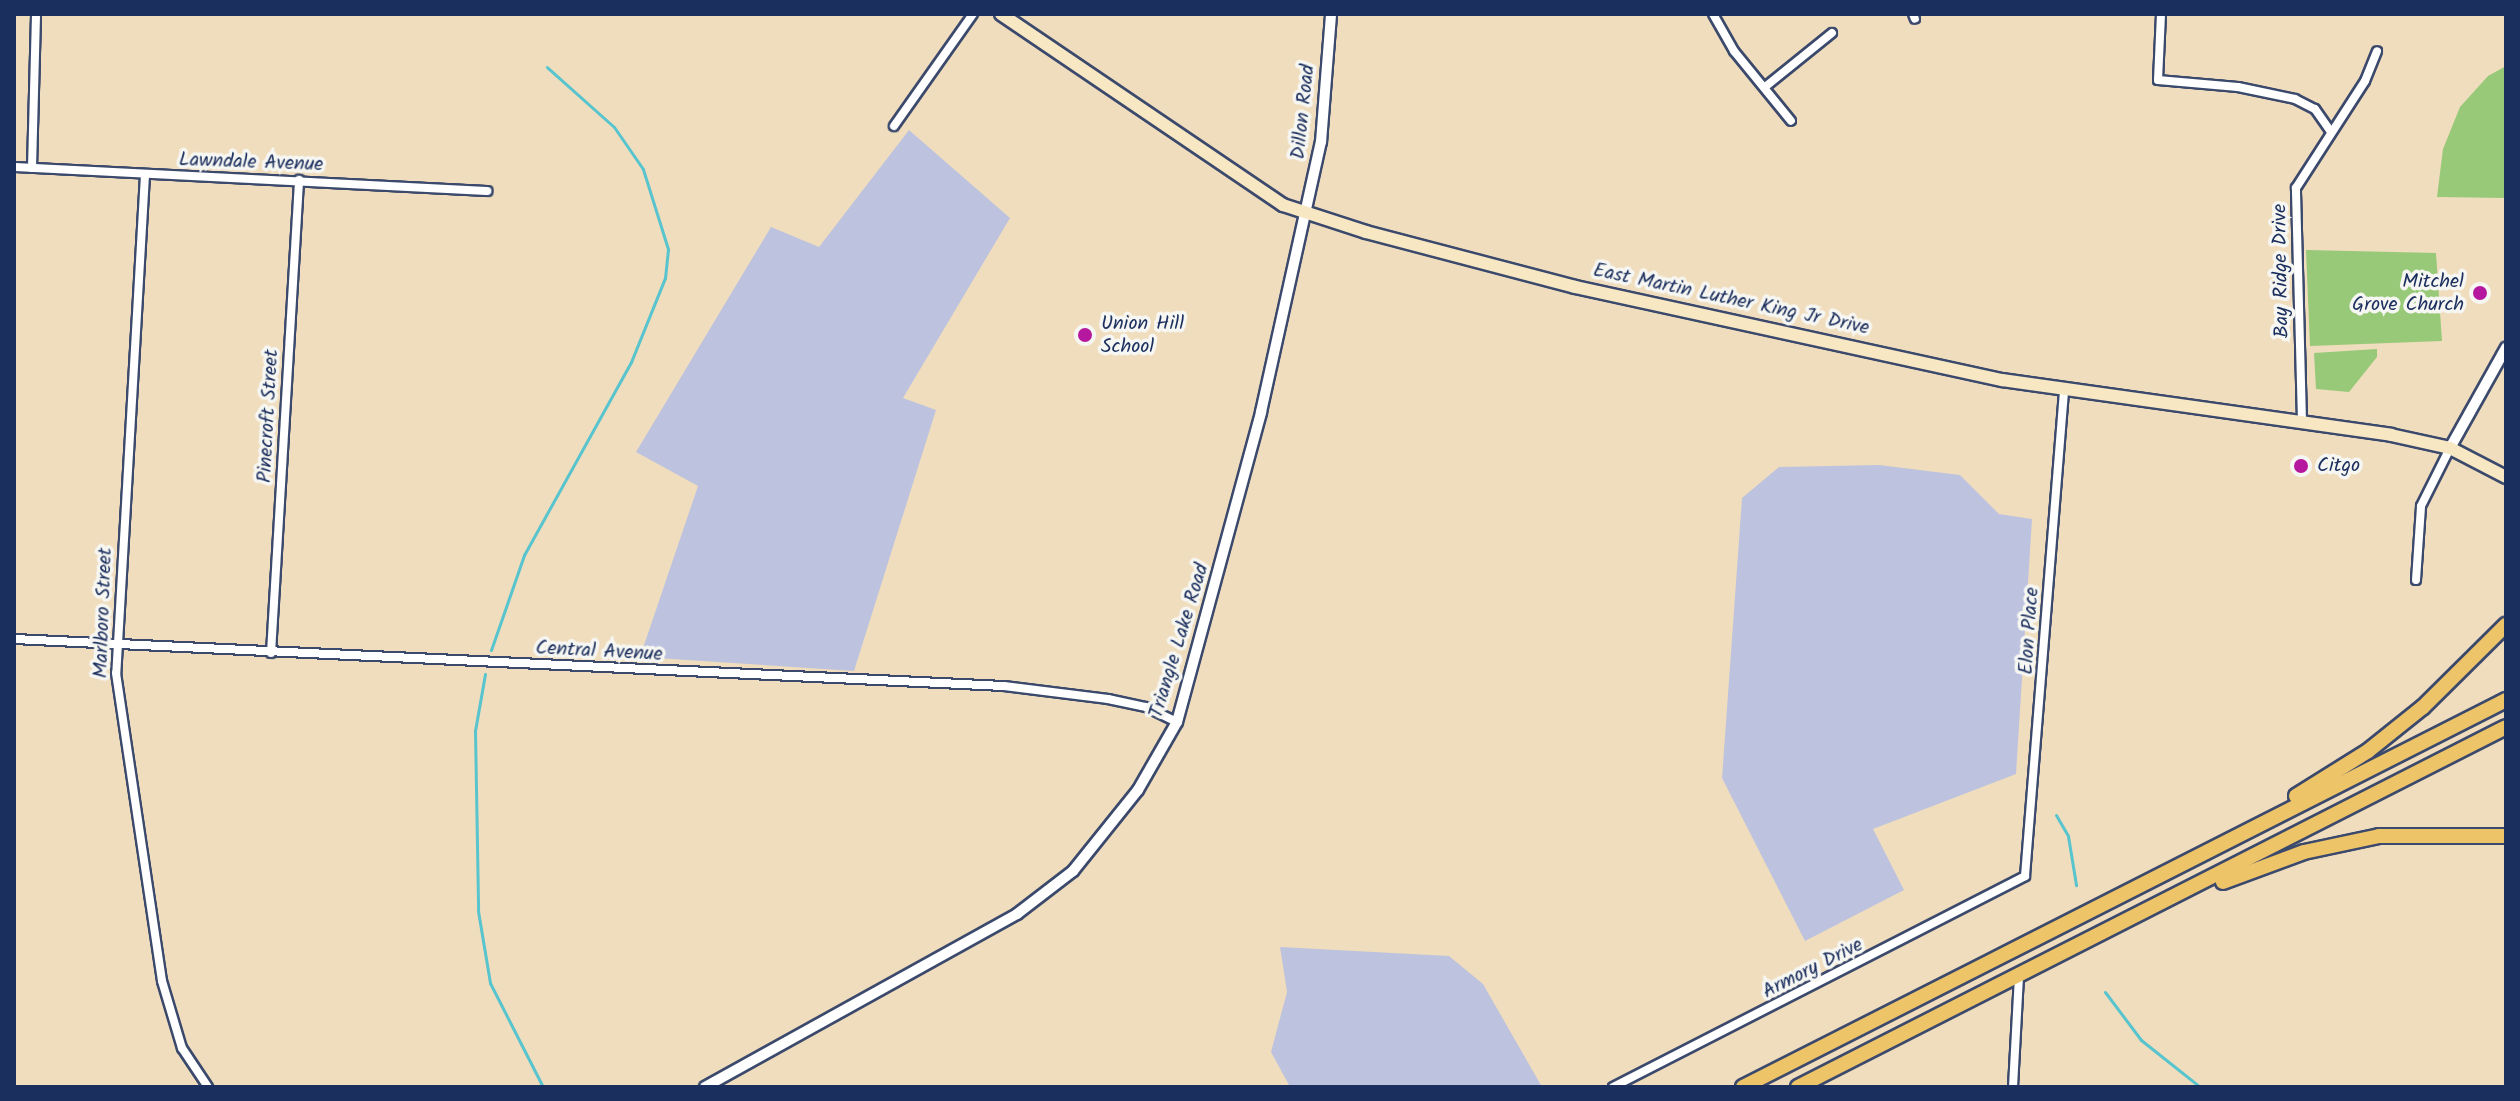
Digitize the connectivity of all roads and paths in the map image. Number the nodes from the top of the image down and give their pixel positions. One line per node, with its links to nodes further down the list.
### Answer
1 (36, 14): 14 (street)
2 (973, 14): 11 (street)
3 (1001, 14): 18 (main road, East Martin Luther King Jr Drive)
4 (1331, 14): 18 (street, Dillon Road)
5 (1713, 14): 9 (street)
6 (2161, 14): 12 (street)
7 (1832, 33): 9 (street)
8 (2377, 51): 12 (street, Bay Ridge Drive)
9 (1765, 87): 10 (street)
10 (1791, 121)
11 (894, 126)
12 (2331, 132): 21 (street, Bay Ridge Drive)
13 (14, 167): 14 (street, Lawndale Avenue)
14 (32, 168): 15 (street, Lawndale Avenue)
15 (145, 175): 16 (street, Lawndale Avenue); 27 (street, Marlboro Street)
16 (299, 180): 17 (street, Lawndale Avenue); 28 (street, Pinecroft Street)
17 (487, 191)
18 (1308, 214): 20 (main road, East Martin Luther King Jr Drive); 30 (street, Triangle Lake Road)
19 (2506, 348): 22 (street)
20 (2064, 388): 21 (main road, East Martin Luther King Jr Drive); 34 (street, Elon Place)
21 (2302, 421): 22 (main road, East Martin Luther King Jr Drive)
22 (2450, 448): 23 (main road, East Martin Luther King Jr Drive); 24 (street)
23 (2506, 477)
24 (2416, 580)
25 (2506, 625): 33 (highway)
26 (14, 639): 27 (street, Central Avenue)
27 (117, 647): 28 (street, Central Avenue); 37 (street, Marlboro Street)
28 (271, 653): 30 (street, Central Avenue)
29 (2506, 700): 33 (highway)
30 (1177, 722): 38 (street, Triangle Lake Road)
31 (2506, 727): 35 (highway)
32 (2506, 836): 35 (highway)
33 (2214, 847): 40 (highway)
34 (2025, 876): 39 (street, Armory Drive)
35 (2137, 916): 36 (highway)
36 (2019, 976): 41 (highway); 42 (street)
37 (208, 1087)
38 (705, 1087)
39 (1613, 1087)
40 (1743, 1087)
41 (1798, 1087)
42 (2013, 1087)

